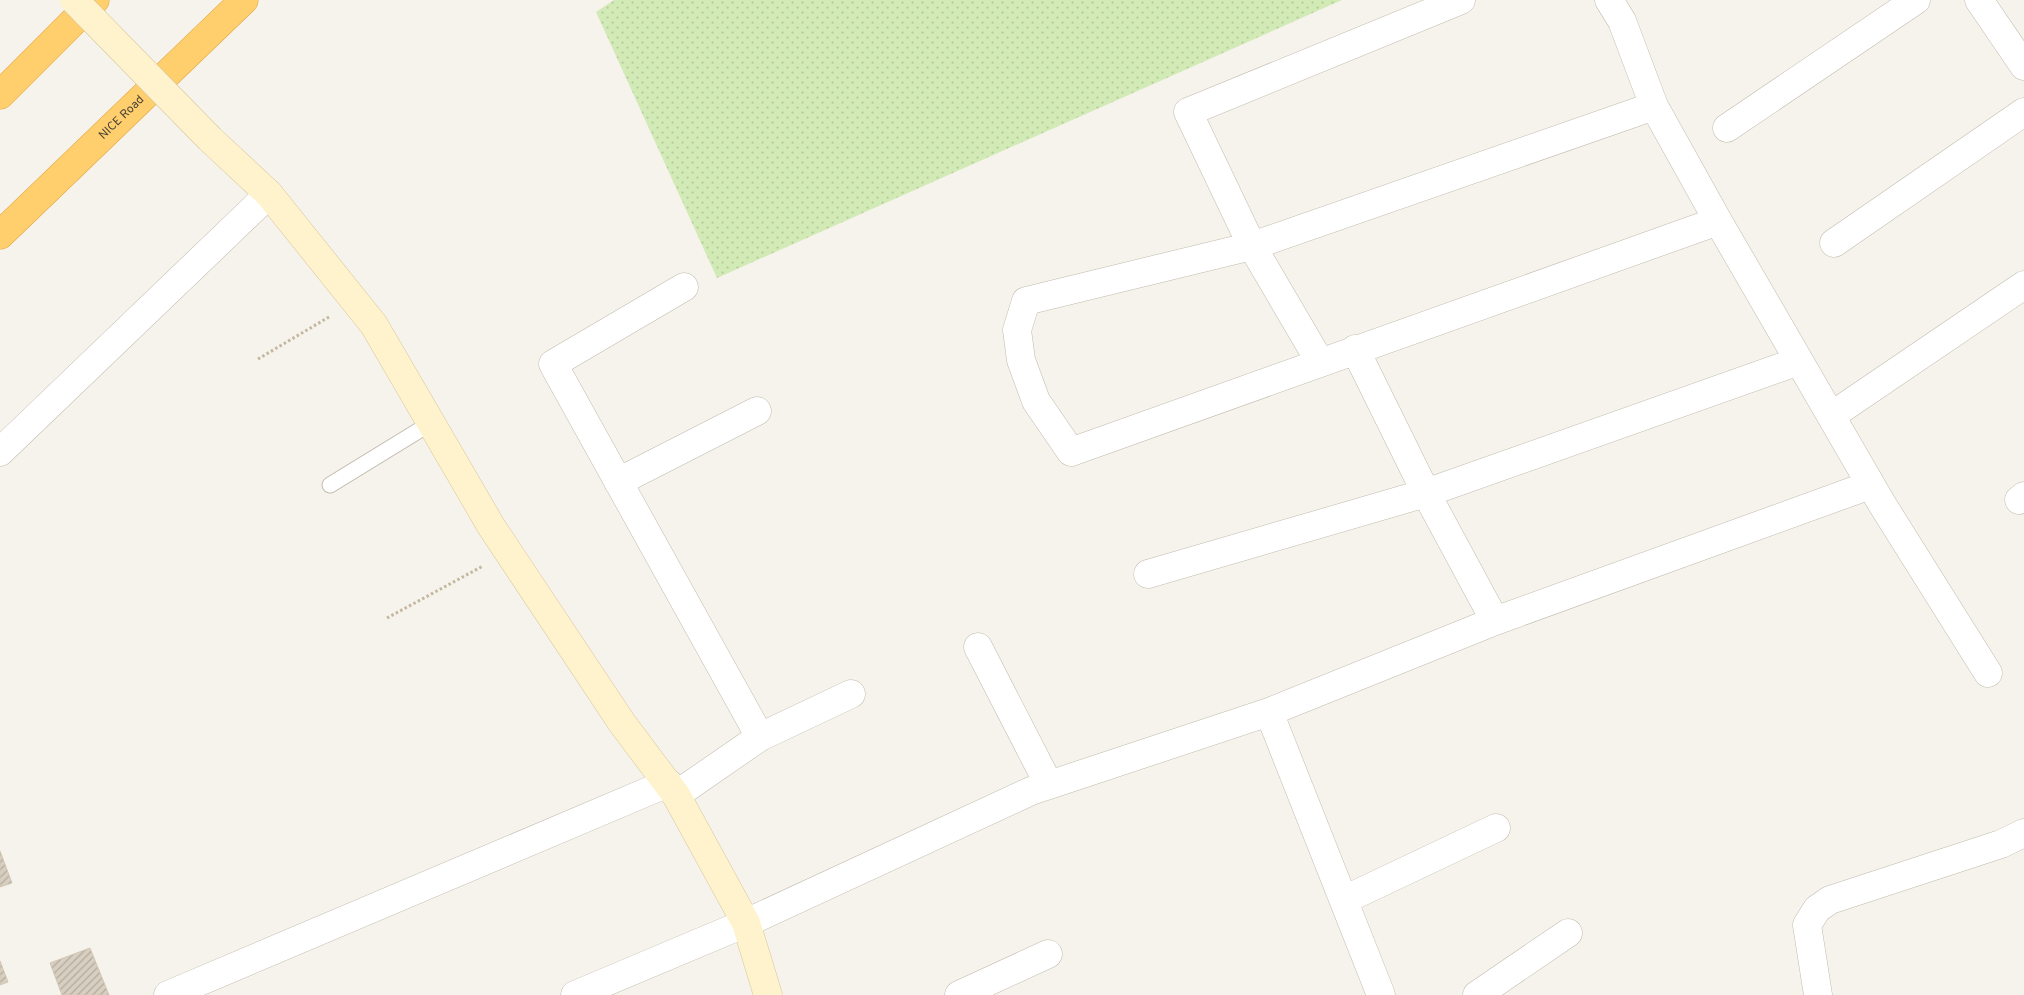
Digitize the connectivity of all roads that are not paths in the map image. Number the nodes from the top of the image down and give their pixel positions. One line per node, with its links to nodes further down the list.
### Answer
1 (74, 0): 13 (street, bridge)
2 (95, 0): 9 (highway)
3 (244, 0): 15 (highway, NICE Road)
4 (1461, 0): 17 (street)
5 (1609, 0): 10 (street)
6 (1916, 0): 12 (street)
7 (1979, 0): 8 (street)
8 (2024, 66)
9 (0, 95)
10 (1654, 106): 14 (street); 17 (street)
11 (2024, 112): 16 (street)
12 (1727, 128)
13 (269, 194): 25 (street); 26 (street)
14 (1718, 221): 20 (street); 21 (street)
15 (0, 235)
16 (1834, 243)
17 (1252, 246): 22 (street); 22 (street)
18 (2024, 285): 24 (street)
19 (684, 287): 27 (street)
20 (1355, 349): 22 (street); 30 (street)
21 (1799, 361): 24 (street); 30 (street)
22 (1320, 362)
23 (757, 412): 27 (street)
24 (1831, 416): 29 (street)
25 (431, 423): 28 (lane); 39 (street)
26 (0, 452)
27 (618, 482): 37 (street)
28 (330, 485)
29 (1870, 486): 32 (street); 34 (street)
30 (1426, 493): 31 (street); 32 (street)
31 (1148, 574)
32 (1495, 621): 36 (street)
33 (978, 646): 38 (street)
34 (1988, 673)
35 (851, 694): 37 (street)
36 (1269, 712): 38 (street); 42 (street)
37 (760, 737): 39 (street)
38 (1049, 785): 43 (street)
39 (672, 789): 43 (street); 46 (street)
40 (1496, 828): 42 (street)
41 (2024, 833): 52 (street)
42 (1344, 900): 50 (street)
43 (746, 923): 47 (street); 48 (street)
44 (1568, 933): 51 (street)
45 (1048, 954): 49 (street)
46 (168, 995)
47 (575, 995)
48 (768, 995)
49 (959, 995)
50 (1381, 995)
51 (1477, 995)
52 (1818, 995)

